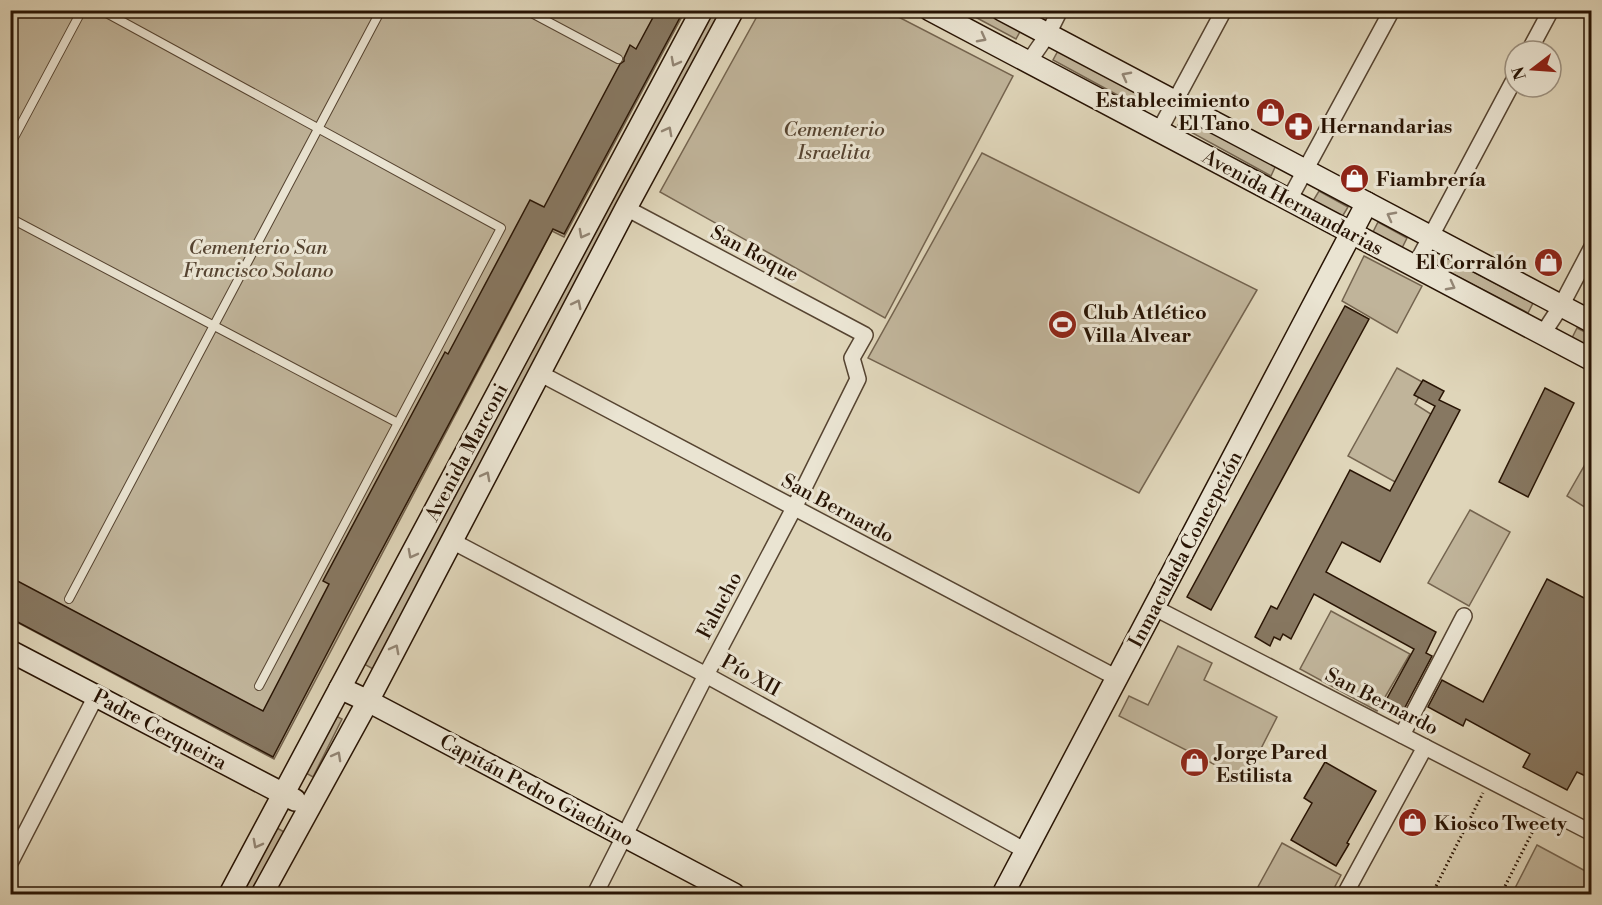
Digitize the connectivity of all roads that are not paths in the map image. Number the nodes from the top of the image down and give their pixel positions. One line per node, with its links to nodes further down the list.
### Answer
1 (82, 10): 21 (lane)
2 (101, 10): 19 (lane)
3 (381, 10): 19 (lane)
4 (526, 10): 15 (lane)
5 (702, 10): 48 (main road, Avenida Marconi, one-way to 48)
6 (733, 10): 25 (main road, Avenida Marconi, one-way to 6)
7 (930, 10): 16 (main road, Avenida Hernandarias, one-way to 16)
8 (1002, 10): 13 (main road, Avenida Hernandarias)
9 (1060, 10): 13 (street)
10 (1224, 10): 18 (street)
11 (1392, 10): 22 (street)
12 (1551, 10): 14 (street)
13 (1048, 34): 16 (street); 18 (main road, Avenida Hernandarias, one-way to 13)
14 (1536, 39)
15 (618, 59)
16 (1028, 63): 20 (main road, Avenida Hernandarias)
17 (1504, 99): 28 (street)
18 (1175, 102): 20 (street); 22 (main road, Avenida Hernandarias)
19 (318, 128): 33 (lane); 38 (lane)
20 (1159, 132): 23 (main road, Avenida Hernandarias)
21 (10, 145)
22 (1304, 170): 23 (street); 24 (main road, Avenida Hernandarias)
23 (1289, 200): 27 (main road, Avenida Hernandarias)
24 (1367, 203): 27 (main road, Inmaculada Concepción); 28 (main road, Avenida Hernandarias, one-way to 24)
25 (626, 208): 34 (street, San Roque); 37 (main road, Avenida Marconi, one-way to 25)
26 (10, 218): 33 (lane)
27 (1351, 232): 30 (main road, Avenida Hernandarias); 42 (main road, Inmaculada Concepción)
28 (1430, 237): 30 (street); 31 (main road, Avenida Hernandarias)
29 (1592, 247): 31 (street)
30 (1415, 266): 35 (main road, Avenida Hernandarias, one-way to 35)
31 (1561, 306): 32 (main road, Avenida Hernandarias); 35 (street)
32 (1592, 322)
33 (213, 326): 38 (lane); 41 (lane)
34 (865, 335): 39 (street, Falucho)
35 (1542, 335): 36 (main road, Avenida Hernandarias)
36 (1592, 360)
37 (541, 374): 39 (street, San Bernardo); 40 (main road, Avenida Marconi, one-way to 37)
38 (398, 423): 47 (lane)
39 (794, 508): 45 (street, Falucho); 46 (street, San Bernardo)
40 (452, 541): 45 (street, Pío XII); 50 (main road, Avenida Marconi, one-way to 40)
41 (69, 599)
42 (1153, 607): 46 (main road, Inmaculada Concepción); 51 (street, San Bernardo)
43 (1464, 616): 51 (street)
44 (10, 651): 49 (main road, Padre Cerqueira)
45 (706, 675): 56 (street, Falucho); 57 (street, Pío XII)
46 (1117, 678): 57 (main road, Inmaculada Concepción)
47 (259, 686)
48 (340, 688): 50 (main road, Capitán Pedro Giachino); 53 (main road, Avenida Marconi)
49 (96, 696): 53 (main road, Padre Cerqueira); 58 (street)
50 (368, 701): 54 (main road, Avenida Marconi, one-way to 50); 56 (main road, Capitán Pedro Giachino)
51 (1402, 735): 52 (street, San Bernardo)
52 (1425, 747): 55 (street, San Bernardo); 64 (street)
53 (283, 794): 54 (main road, Padre Cerqueira); 59 (main road, Avenida Marconi, one-way to 59)
54 (309, 807): 60 (main road, Avenida Marconi)
55 (1592, 833)
56 (624, 836): 61 (street, Falucho); 62 (main road, Capitán Pedro Giachino)
57 (1026, 851): 63 (main road, Inmaculada Concepción)
58 (10, 863)
59 (230, 894)
60 (262, 894)
61 (595, 894)
62 (734, 894)
63 (1003, 894)
64 (1345, 894)

